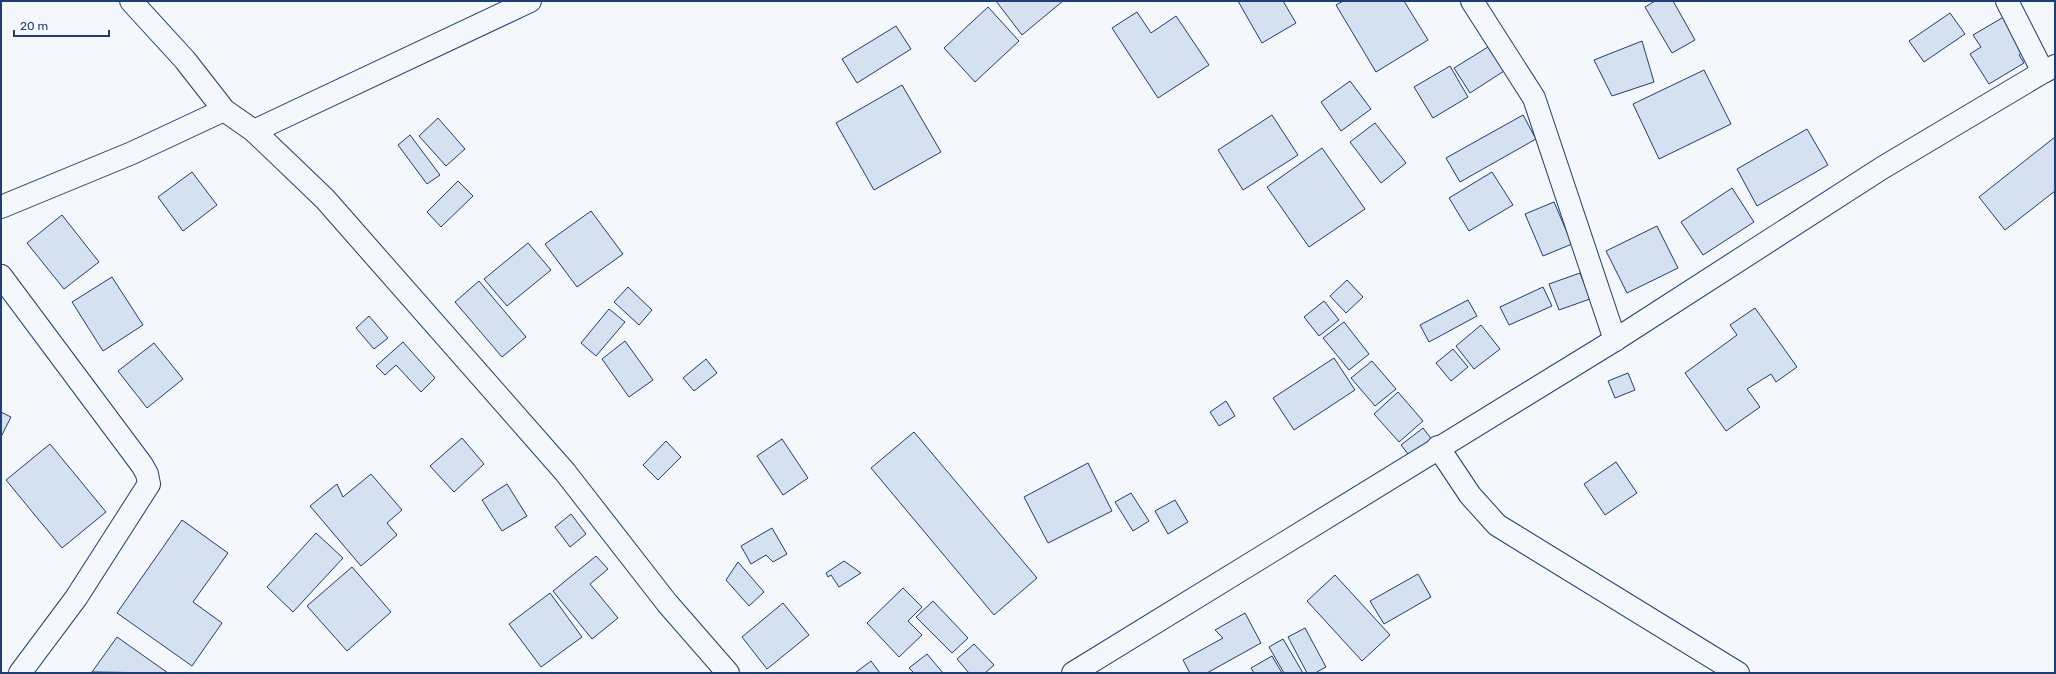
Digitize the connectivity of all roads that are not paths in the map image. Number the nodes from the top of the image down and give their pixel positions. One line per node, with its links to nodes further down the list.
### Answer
1 (131, 1): 6 (street)
2 (530, 1): 7 (street)
3 (1472, 1): 10 (street)
4 (2007, 1): 5 (street)
5 (2049, 69): 10 (street)
6 (224, 110): 7 (street); 8 (street)
7 (254, 131): 13 (street)
8 (1, 207)
9 (1, 276): 12 (street)
10 (1615, 340): 11 (street)
11 (1438, 447): 14 (street); 15 (street)
12 (20, 673)
13 (728, 673)
14 (1073, 673)
15 (1738, 673)

